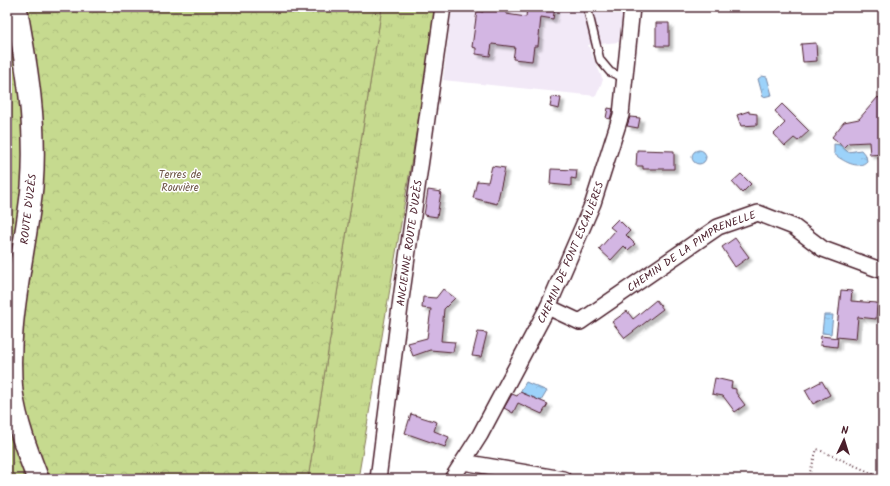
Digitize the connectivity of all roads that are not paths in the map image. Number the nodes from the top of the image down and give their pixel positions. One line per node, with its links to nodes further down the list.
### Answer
1 (16, 7): 9 (main road, ROUTE D'UZÈS)
2 (443, 7): 10 (street, ANCIENNE ROUTE D'UZÈS)
3 (587, 7): 5 (lane)
4 (632, 7): 5 (street, CHEMIN DE FONT ESCALIÈRES)
5 (624, 78): 7 (street, CHEMIN DE FONT ESCALIÈRES)
6 (883, 271): 7 (street, CHEMIN DE LA PIMPRENELLE)
7 (548, 307): 8 (street, CHEMIN DE FONT ESCALIÈRES)
8 (463, 462): 11 (street, CHEMIN DE FONT ESCALIÈRES); 12 (street)
9 (38, 479)
10 (378, 479)
11 (452, 479)
12 (563, 479)

